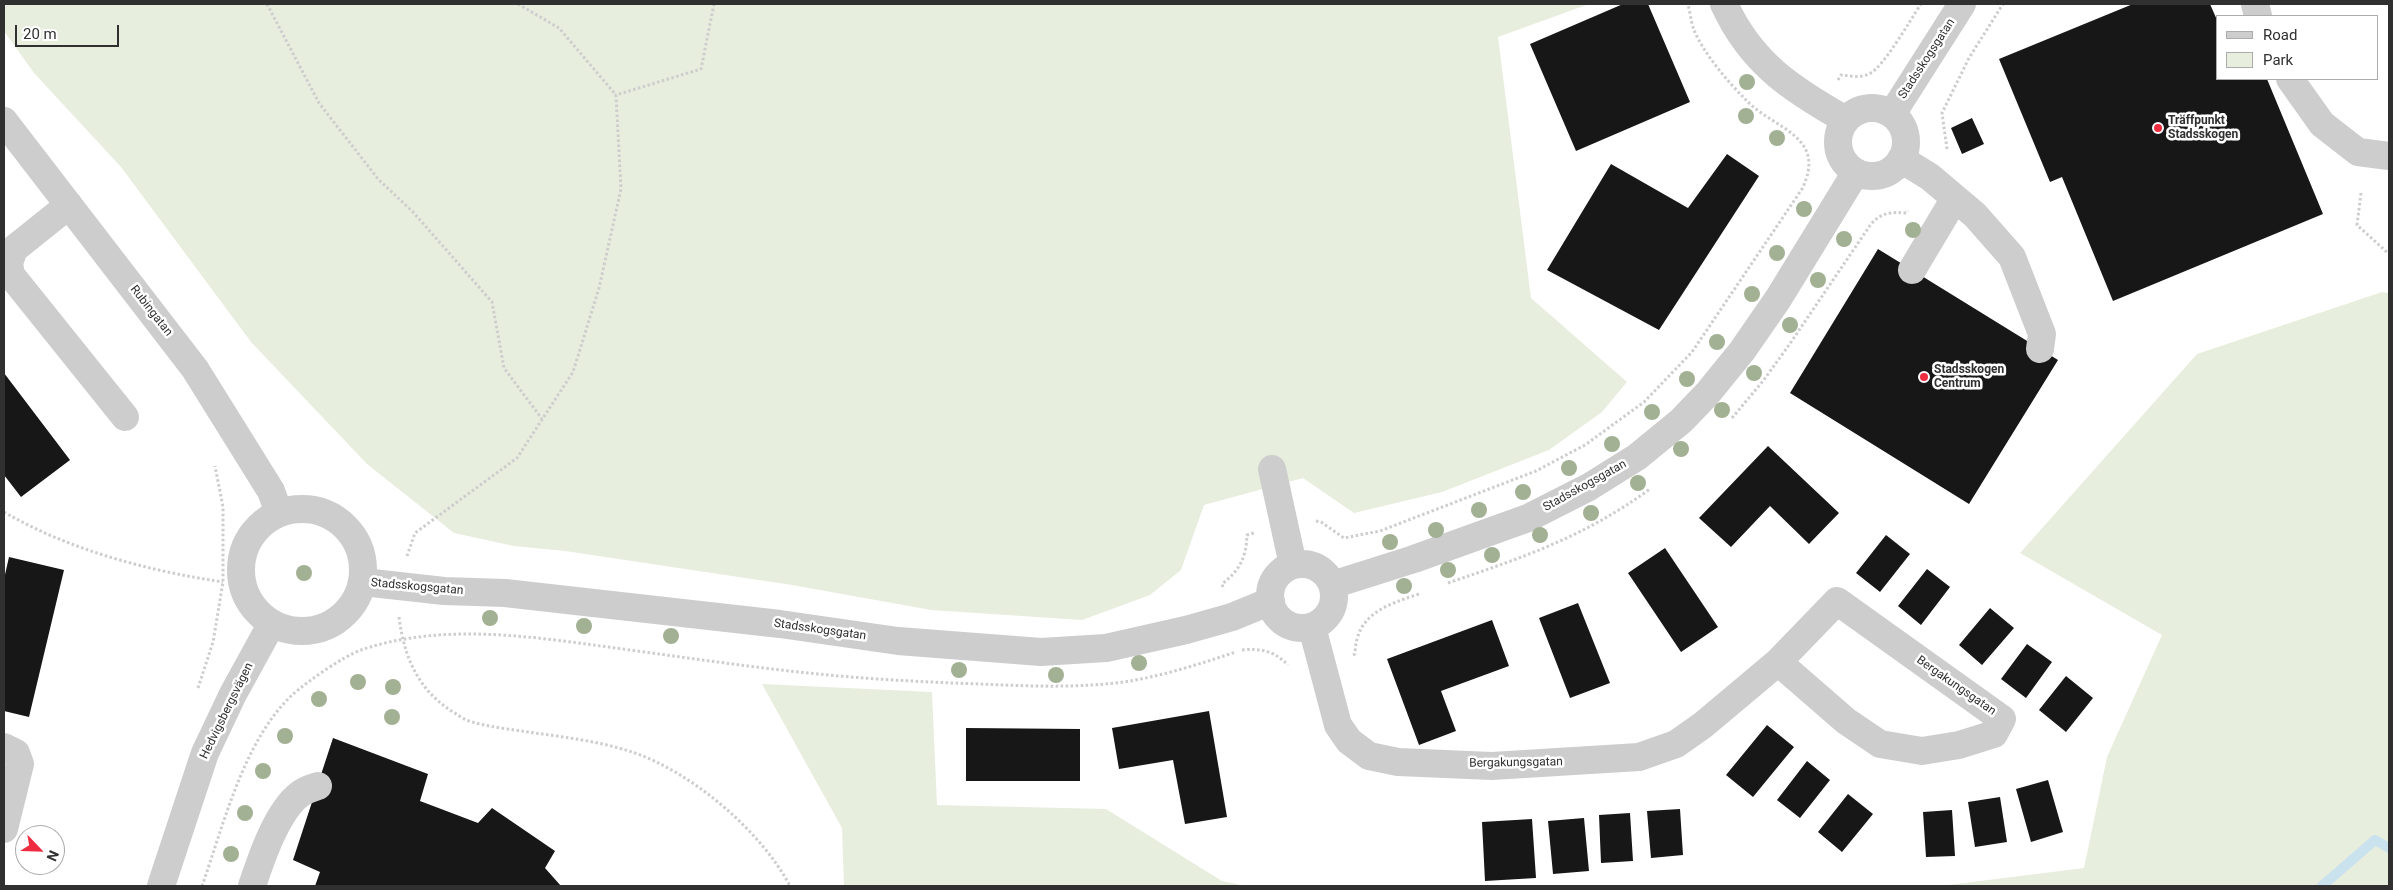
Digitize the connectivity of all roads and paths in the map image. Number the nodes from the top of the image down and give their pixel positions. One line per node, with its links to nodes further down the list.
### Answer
1 (267, 4): 28 (path)
2 (518, 4): 10 (path)
3 (714, 4): 10 (path)
4 (1724, 4): 12 (street)
5 (1921, 4): 8 (path)
6 (1962, 4): 11 (street, Stadsskogsgatan)
7 (2003, 4): 15 (path)
8 (1841, 75)
9 (2291, 80): 16 (street)
10 (616, 95): 28 (path)
11 (1892, 114): 12 (street, Stadsskogsgatan); 17 (street, Stadsskogsgatan)
12 (1846, 120): 18 (street)
13 (4, 122): 21 (street, Rubingatan)
14 (1800, 140): 35 (path)
15 (1947, 149)
16 (2389, 156)
17 (1901, 159): 18 (street); 20 (street)
18 (1856, 172): 39 (street, Stadsskogsgatan)
19 (2361, 193): 24 (path)
20 (1955, 198): 25 (street); 26 (street)
21 (69, 205): 23 (street); 34 (street, Rubingatan)
22 (1907, 213): 29 (path)
23 (9, 250): 27 (street)
24 (2389, 254)
25 (1912, 270)
26 (2040, 349)
27 (125, 417)
28 (542, 419): 40 (path)
29 (1729, 421)
30 (212, 456): 37 (path)
31 (1272, 469): 35 (street)
32 (1657, 484): 41 (path)
33 (4, 512): 37 (path)
34 (279, 513): 38 (street); 45 (street)
35 (1283, 524): 36 (street); 44 (path)
36 (1293, 565): 39 (street); 43 (street)
37 (223, 582): 51 (path)
38 (363, 582): 40 (street, Stadsskogsgatan); 45 (street)
39 (1332, 585): 46 (street)
40 (396, 586): 44 (street, Stadsskogsgatan); 47 (path)
41 (1439, 586)
42 (1421, 593): 49 (path)
43 (1271, 601): 44 (street, Stadsskogsgatan); 46 (street)
44 (1232, 617): 48 (path)
45 (272, 623): 55 (street, Hedvigsbergsvägen)
46 (1312, 627): 49 (street, Bergakungsgatan)
47 (402, 640): 48 (path); 56 (path); 58 (path)
48 (1242, 649): 49 (path)
49 (1322, 662): 50 (street, Bergakungsgatan)
50 (1778, 662): 50 (street, Bergakungsgatan)
51 (195, 697)
52 (4, 747): 54 (street)
53 (318, 786): 57 (street)
54 (4, 829)
55 (161, 886)
56 (202, 886)
57 (252, 886)
58 (790, 886)

